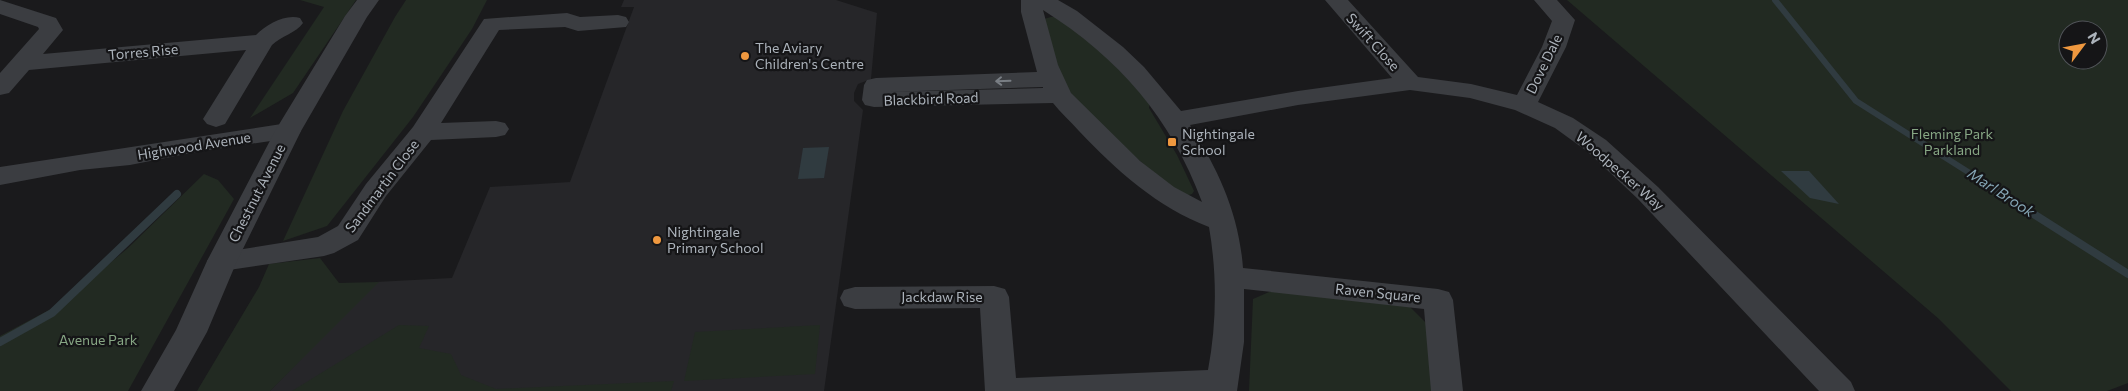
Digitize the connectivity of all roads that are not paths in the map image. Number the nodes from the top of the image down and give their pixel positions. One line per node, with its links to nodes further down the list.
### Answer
1 (368, 0): 19 (street, Chestnut Avenue)
2 (1032, 0): 12 (street)
3 (1043, 0): 16 (street)
4 (1336, 0): 11 (street, Swift Close)
5 (1545, 0): 14 (street, Dove Dale)
6 (0, 7): 10 (street)
7 (618, 22): 18 (street, Sandmartin Close)
8 (292, 23): 9 (street, Torres Rise)
9 (263, 41): 10 (street, Torres Rise); 15 (street, Torres Rise)
10 (23, 63): 13 (street)
11 (1410, 83): 14 (street, Woodpecker Way); 16 (street, Woodpecker Way)
12 (1056, 87): 12 (street, Blackbird Road, one-way to 12); 21 (street)
13 (0, 88)
14 (1524, 105): 26 (street, Woodpecker Way)
15 (216, 120)
16 (1175, 120): 21 (street)
17 (496, 129): 18 (street, Sandmartin Close)
18 (423, 132): 22 (street, Sandmartin Close)
19 (283, 141): 20 (street, Highwood Avenue); 22 (street, Chestnut Avenue)
20 (0, 176)
21 (1222, 221): 23 (street)
22 (222, 261): 27 (street, Chestnut Avenue)
23 (1228, 277): 25 (street); 30 (street, Raven Square)
24 (855, 298): 28 (street, Jackdaw Rise)
25 (1222, 386): 29 (street)
26 (1826, 386)
27 (157, 391)
28 (1001, 391)
29 (1017, 391)
30 (1447, 391)

